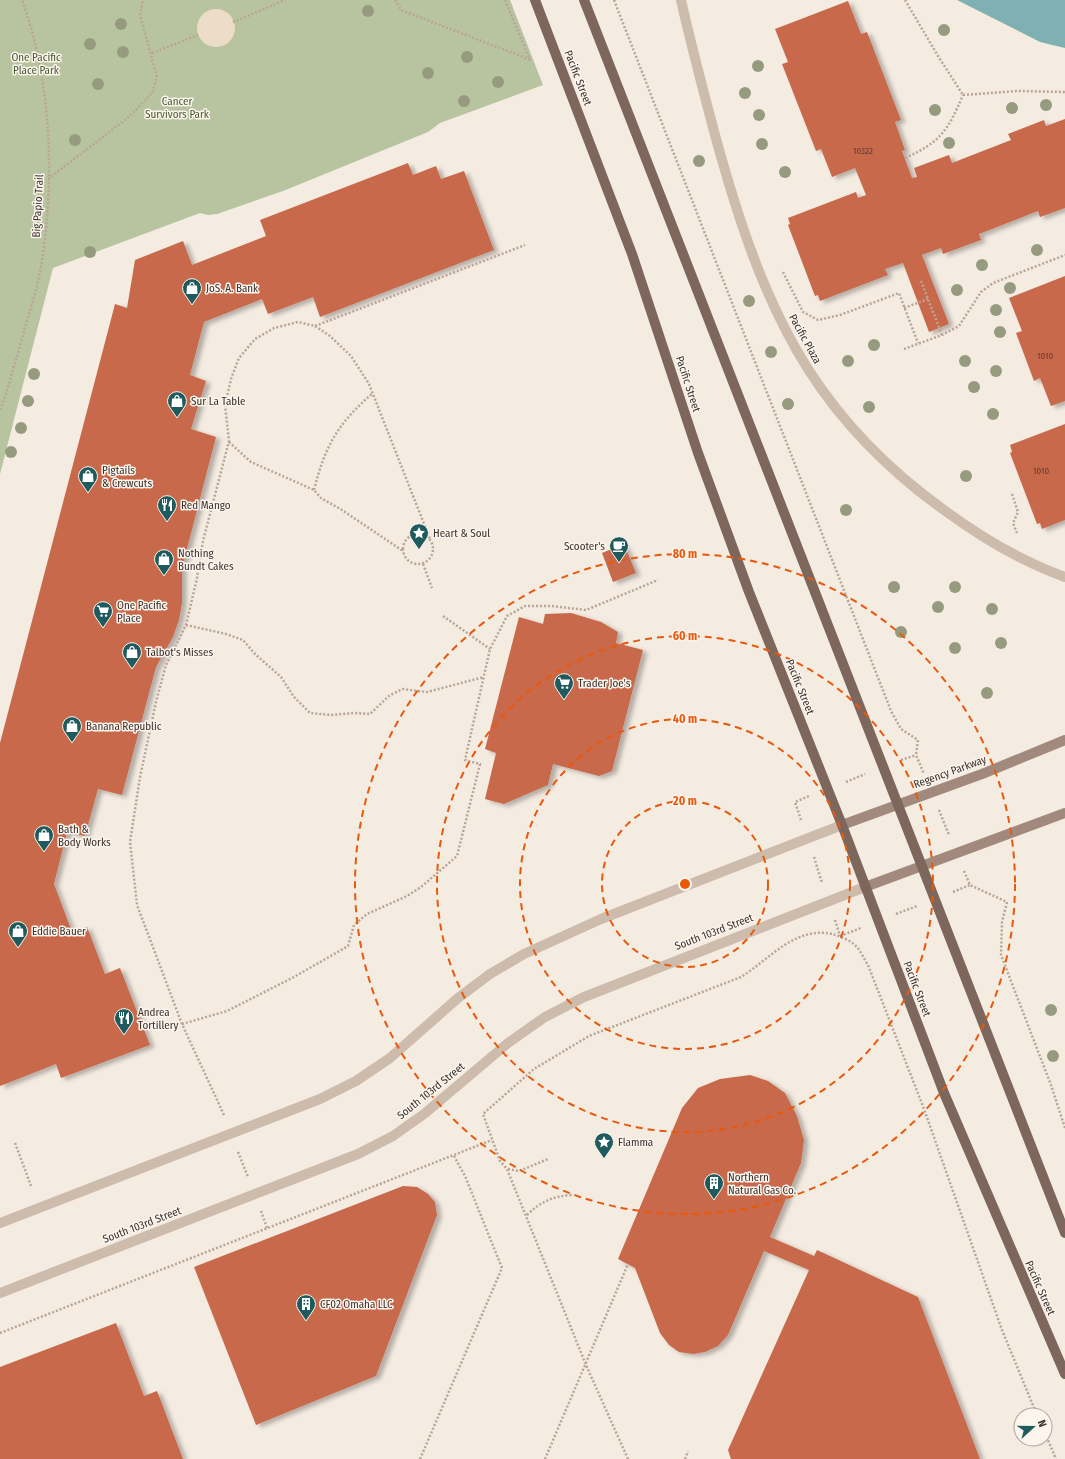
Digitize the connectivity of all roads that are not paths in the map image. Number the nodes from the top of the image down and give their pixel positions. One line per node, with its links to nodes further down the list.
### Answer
1 (535, 0): 8 (main road, Pacific Street)
2 (584, 0): 6 (main road)
3 (681, 0): 4 (street, Pacific Plaza)
4 (1065, 577)
5 (1065, 740): 6 (main road, Regency Parkway)
6 (898, 804): 8 (main road, Regency Parkway); 9 (main road)
7 (1065, 813): 9 (main road)
8 (842, 825): 10 (main road, Pacific Street); 11 (street)
9 (922, 866): 10 (main road); 12 (main road)
10 (865, 887): 13 (street, South 103rd Street); 14 (main road, Pacific Street)
11 (0, 1222)
12 (1065, 1233)
13 (0, 1292)
14 (1065, 1374)

